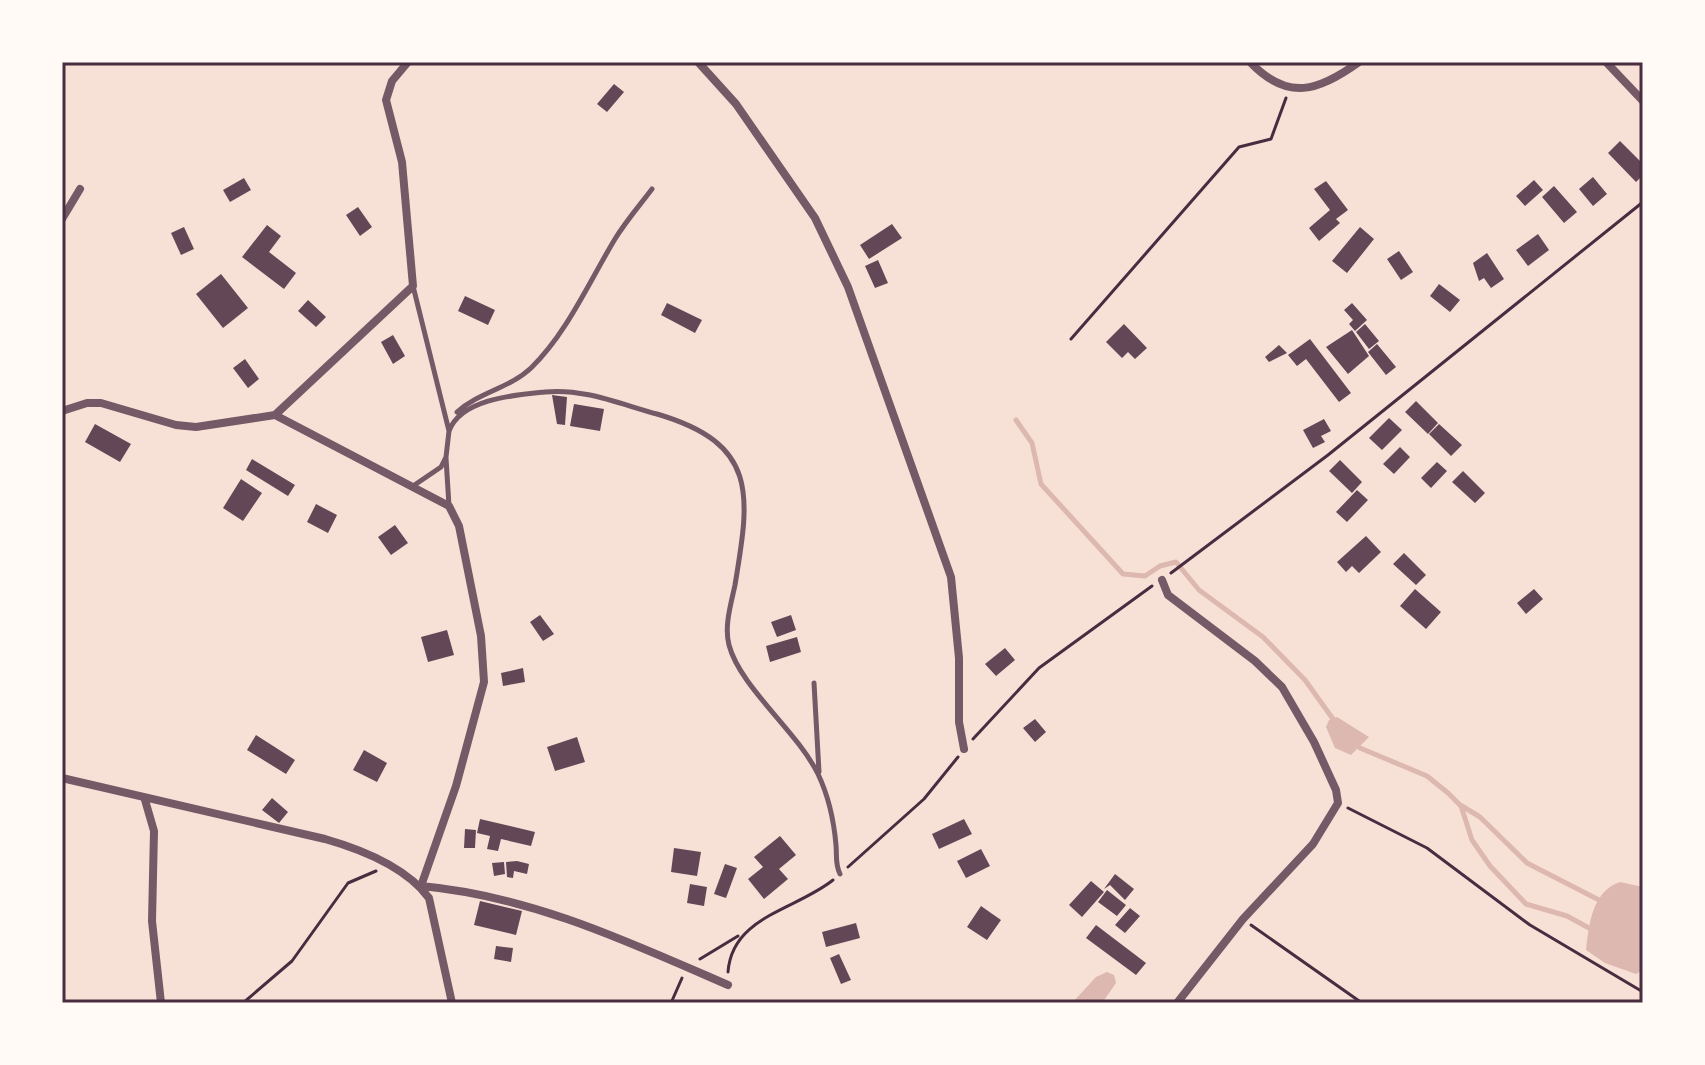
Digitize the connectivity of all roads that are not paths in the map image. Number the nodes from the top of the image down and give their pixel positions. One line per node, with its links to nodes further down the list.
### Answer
1 (408, 62): 10 (street)
2 (698, 62): 20 (street)
3 (1250, 62): 4 (street)
4 (1359, 62)
5 (1606, 62): 6 (street)
6 (1643, 101)
7 (80, 189): 9 (street)
8 (652, 189): 13 (lane)
9 (62, 219)
10 (413, 286): 12 (street); 14 (lane)
11 (62, 411): 12 (street)
12 (275, 415): 16 (street)
13 (453, 421): 14 (lane); 21 (lane)
14 (449, 431): 15 (lane)
15 (446, 457): 16 (lane); 17 (lane)
16 (413, 486): 17 (street)
17 (449, 506): 25 (street)
18 (1162, 580): 29 (street)
19 (814, 683): 21 (lane)
20 (964, 749)
21 (819, 777): 24 (lane)
22 (62, 778): 23 (street)
23 (145, 800): 25 (street); 27 (street)
24 (840, 874)
25 (421, 886): 26 (street); 28 (street)
26 (728, 985)
27 (161, 1003)
28 (452, 1003)
29 (1177, 1003)

